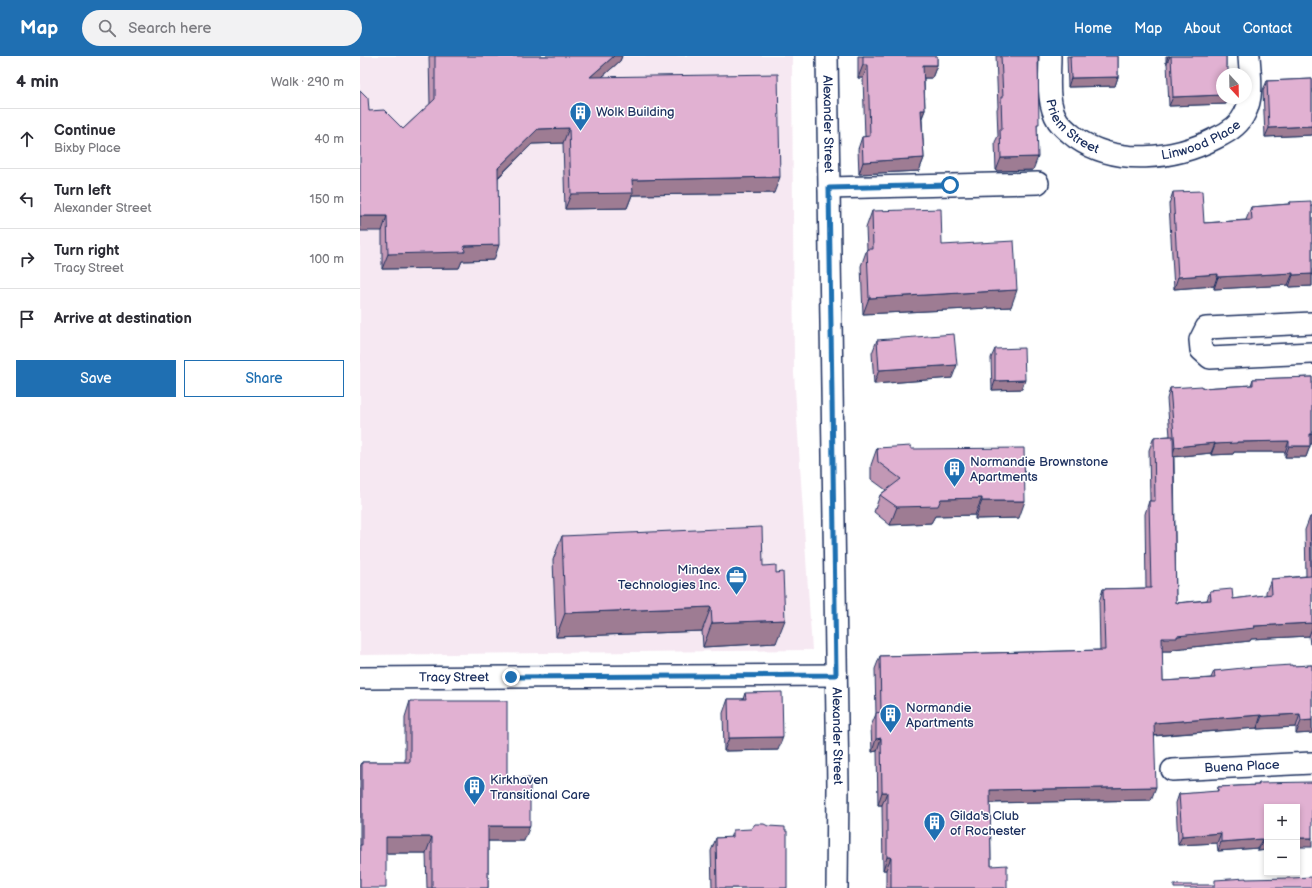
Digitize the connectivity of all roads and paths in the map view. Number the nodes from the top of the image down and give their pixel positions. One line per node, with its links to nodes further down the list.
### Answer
1 (827, 56): 6 (street, Alexander Street)
2 (1050, 56): 4 (street, Priem Street)
3 (1249, 56): 4 (street, Linwood Place)
4 (1140, 156)
5 (1038, 182): 6 (street)
6 (829, 188): 9 (street, Alexander Street)
7 (1312, 323): 8 (street)
8 (1312, 354)
9 (836, 675): 10 (street, Tracy Street); 13 (street, Alexander Street)
10 (360, 678)
11 (1312, 763): 12 (street, Buena Place)
12 (1172, 770)
13 (837, 888)

